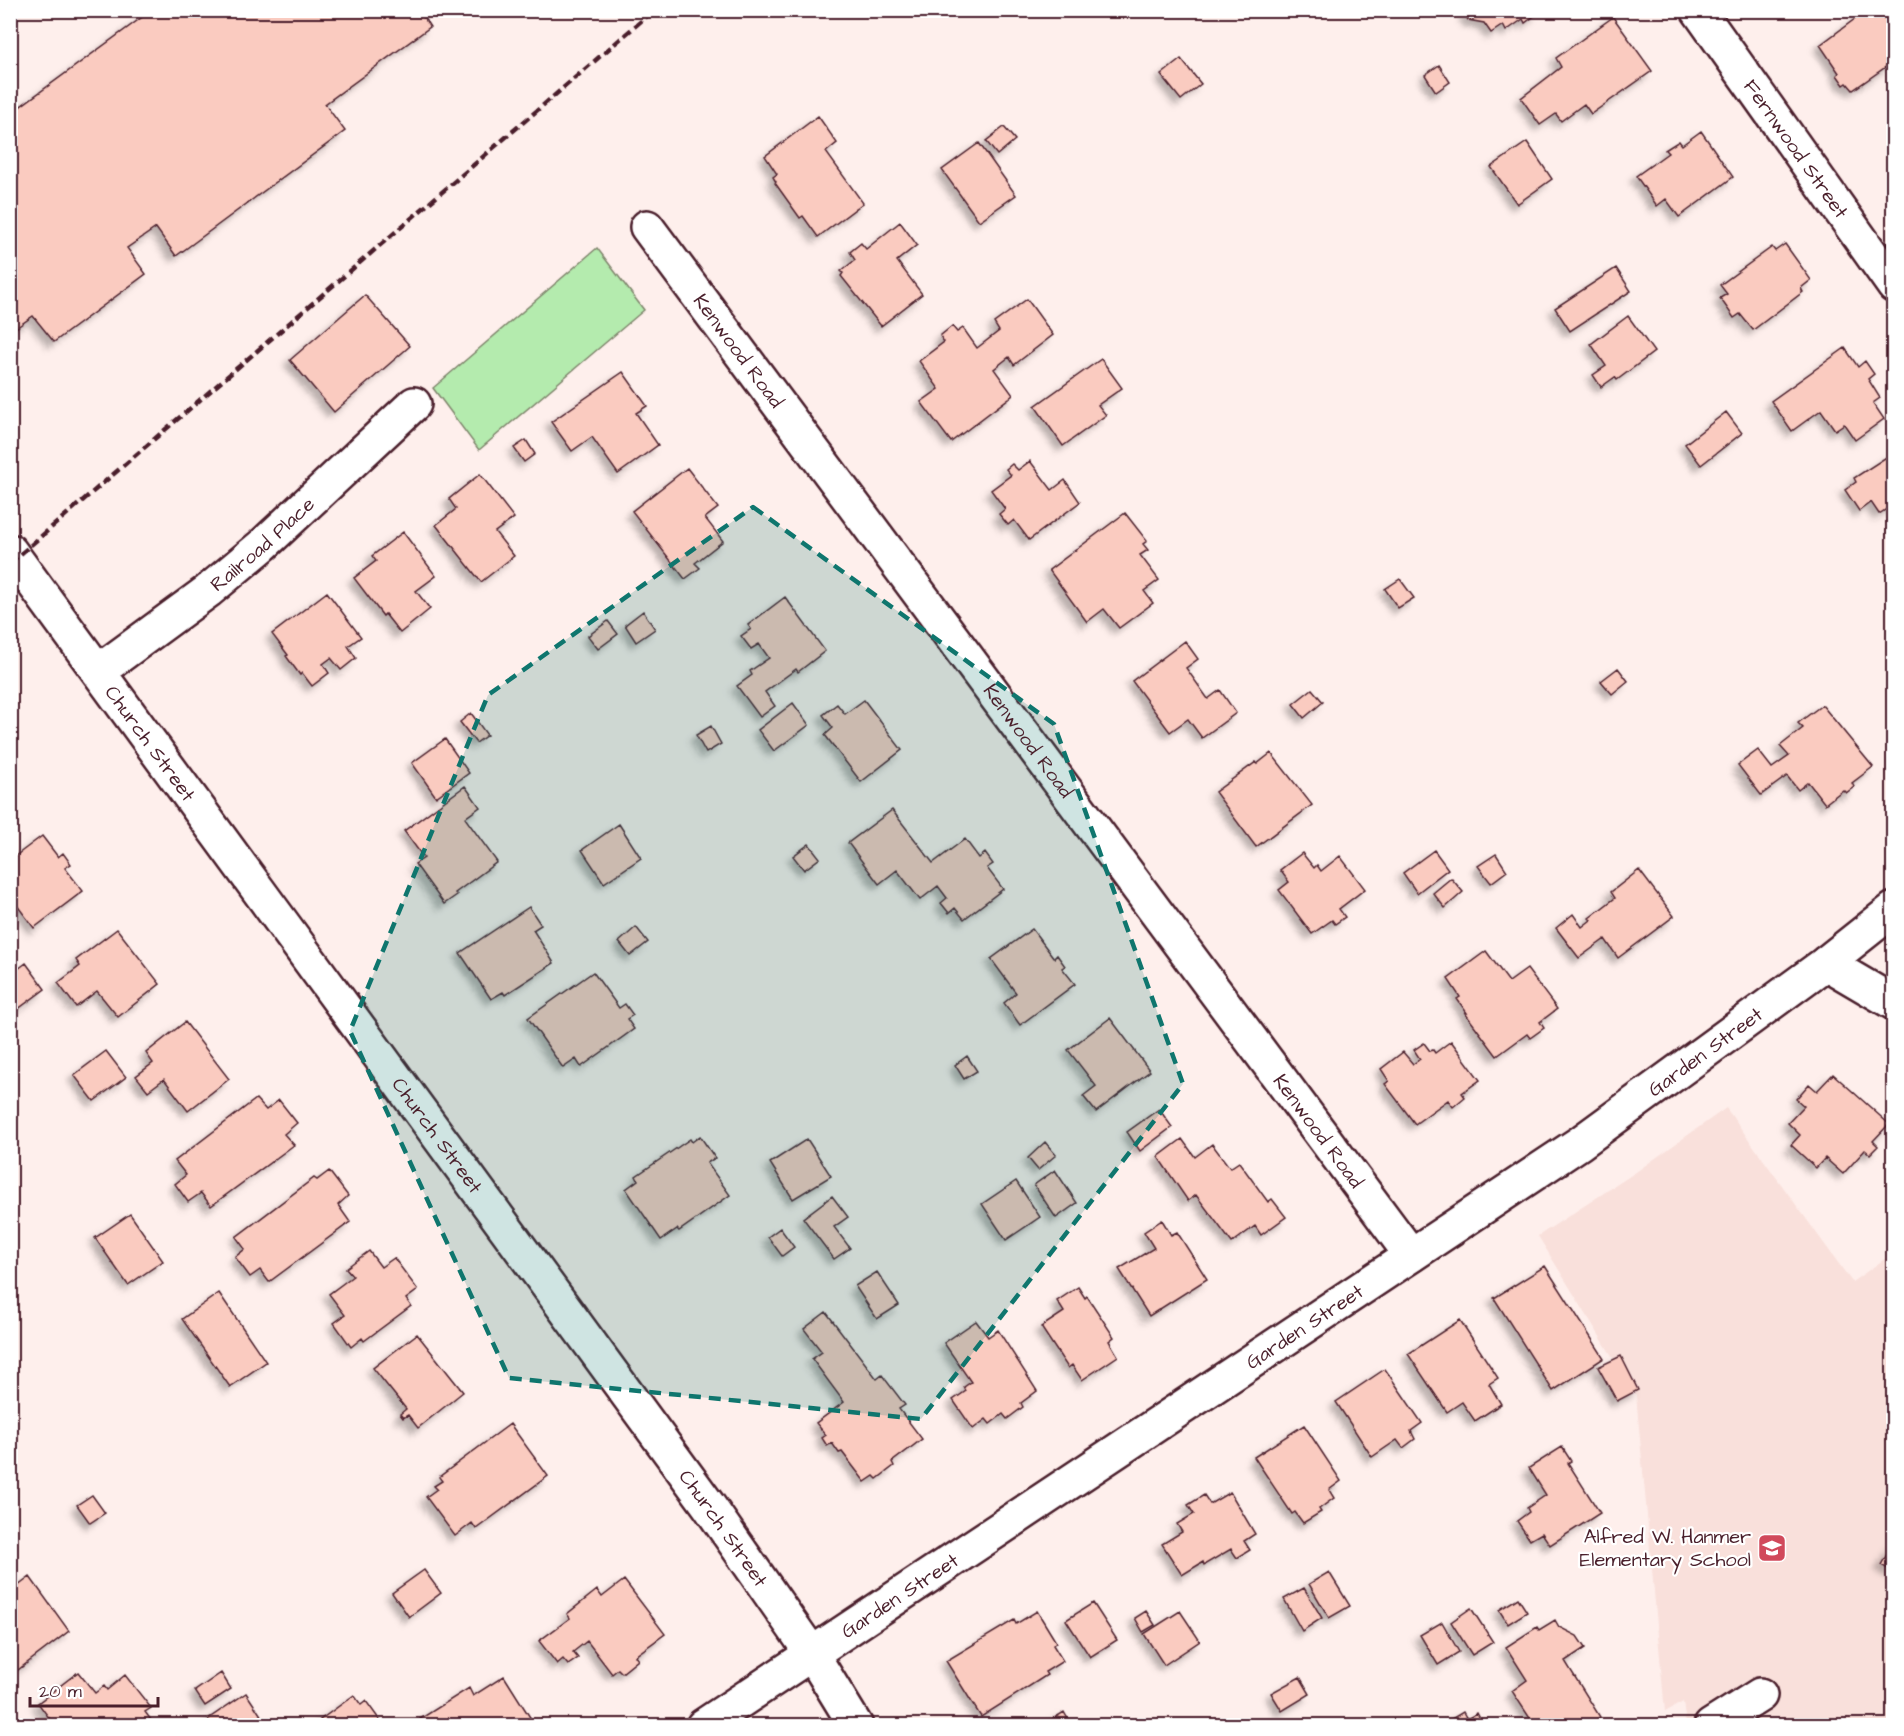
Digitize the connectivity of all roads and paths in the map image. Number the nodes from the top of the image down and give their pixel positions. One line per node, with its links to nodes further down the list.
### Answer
1 (1698, 10): 3 (street, Fernwood Street)
2 (647, 227): 10 (street, Kenwood Road)
3 (1893, 286)
4 (414, 404): 6 (street, Railroad Place)
5 (10, 551): 6 (street, Church Street)
6 (99, 671): 11 (street, Church Street)
7 (1893, 909): 8 (street, Garden Street)
8 (1826, 963): 9 (street); 10 (street, Garden Street)
9 (1893, 1003)
10 (1411, 1255): 11 (street, Garden Street)
11 (812, 1654): 13 (street, Garden Street); 14 (street, Church Street)
12 (1760, 1695): 15 (street)
13 (703, 1725)
14 (856, 1725)
15 (1711, 1725)

